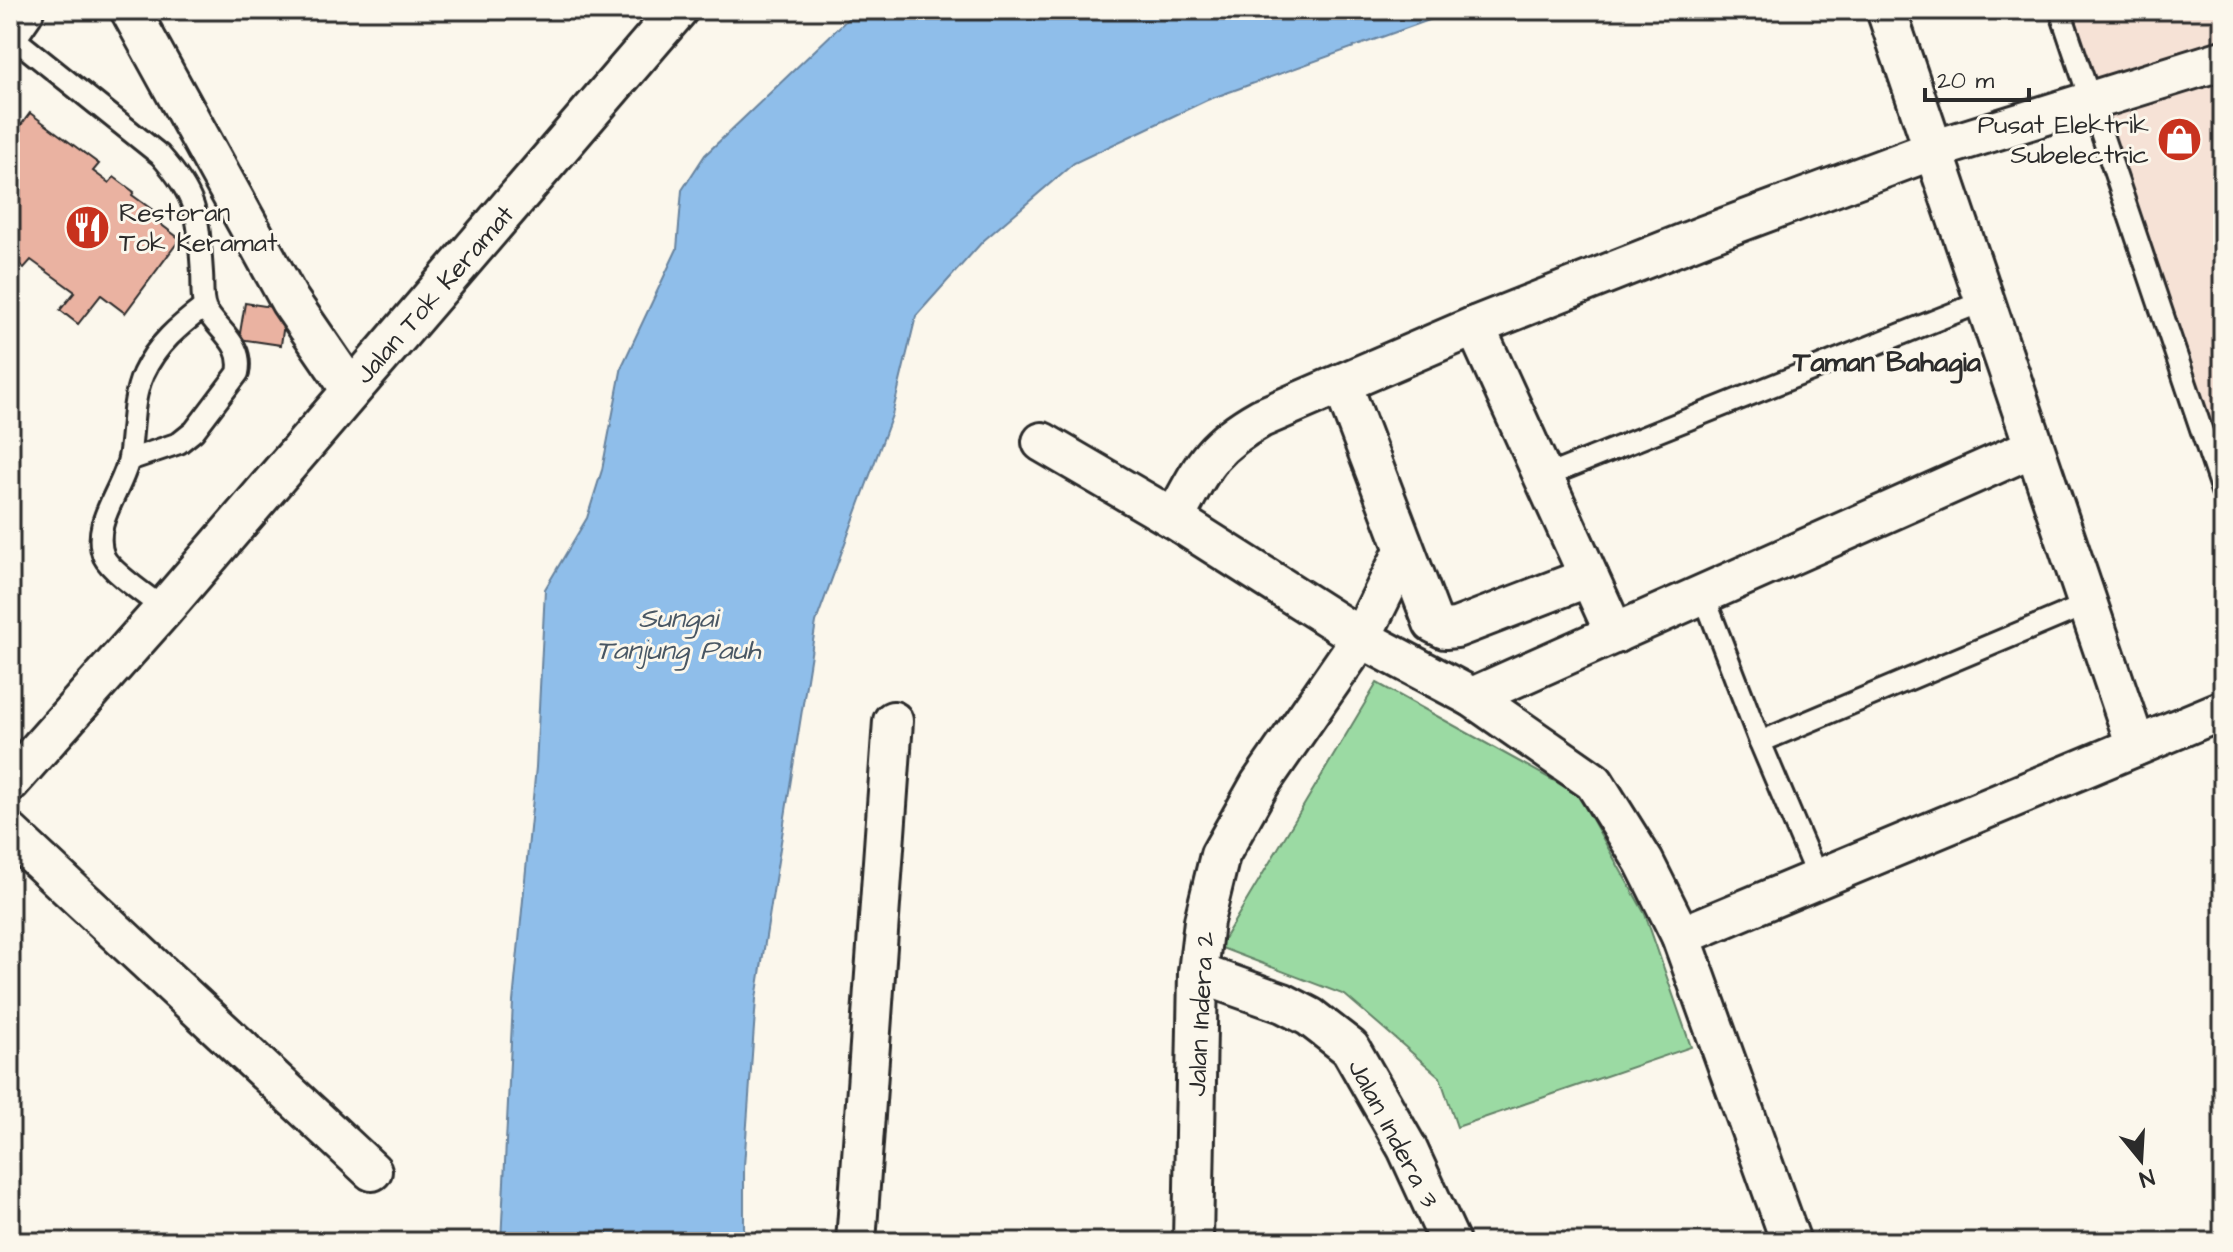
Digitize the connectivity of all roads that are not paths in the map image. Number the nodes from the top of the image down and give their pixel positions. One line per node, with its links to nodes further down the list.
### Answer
1 (21, 10): 6 (street)
2 (130, 10): 15 (street, Jalan Tok Keramat)
3 (678, 10): 15 (street, Jalan Tok Keramat)
4 (1886, 10): 10 (street)
5 (2060, 10): 9 (lane)
6 (10, 26)
7 (10, 35): 12 (lane)
8 (2223, 60): 9 (street)
9 (2089, 101): 10 (street); 20 (lane)
10 (1933, 150): 11 (street); 13 (street)
11 (1984, 301): 17 (street); 19 (lane)
12 (204, 307): 18 (lane); 18 (lane)
13 (1475, 326): 14 (street); 19 (street)
14 (1342, 384): 21 (street); 22 (street)
15 (351, 390): 26 (street)
16 (1042, 442): 21 (street)
17 (2034, 447): 24 (street); 25 (street)
18 (129, 460): 26 (lane)
19 (1544, 477): 23 (street)
20 (2223, 494)
21 (1174, 519): 28 (street)
22 (1404, 551): 23 (street); 28 (street, Jalan Indera 2)
23 (1589, 577): 27 (street)
24 (1703, 594): 27 (street); 32 (lane)
25 (2088, 604): 32 (lane); 33 (street)
26 (164, 609): 34 (street)
27 (1615, 634): 29 (street)
28 (1361, 638): 29 (street); 38 (street, Jalan Indera 2)
29 (1472, 697): 37 (street)
30 (2223, 710): 33 (street)
31 (893, 721): 40 (street)
32 (1760, 742): 36 (lane)
33 (2136, 746): 36 (street)
34 (10, 782)
35 (10, 833): 39 (street)
36 (1818, 879): 37 (street)
37 (1681, 936): 43 (street)
38 (1198, 973): 41 (street, Jalan Indera 2); 42 (street, Jalan Indera 3)
39 (372, 1171)
40 (856, 1242)
41 (1193, 1242)
42 (1450, 1242)
43 (1791, 1242)

